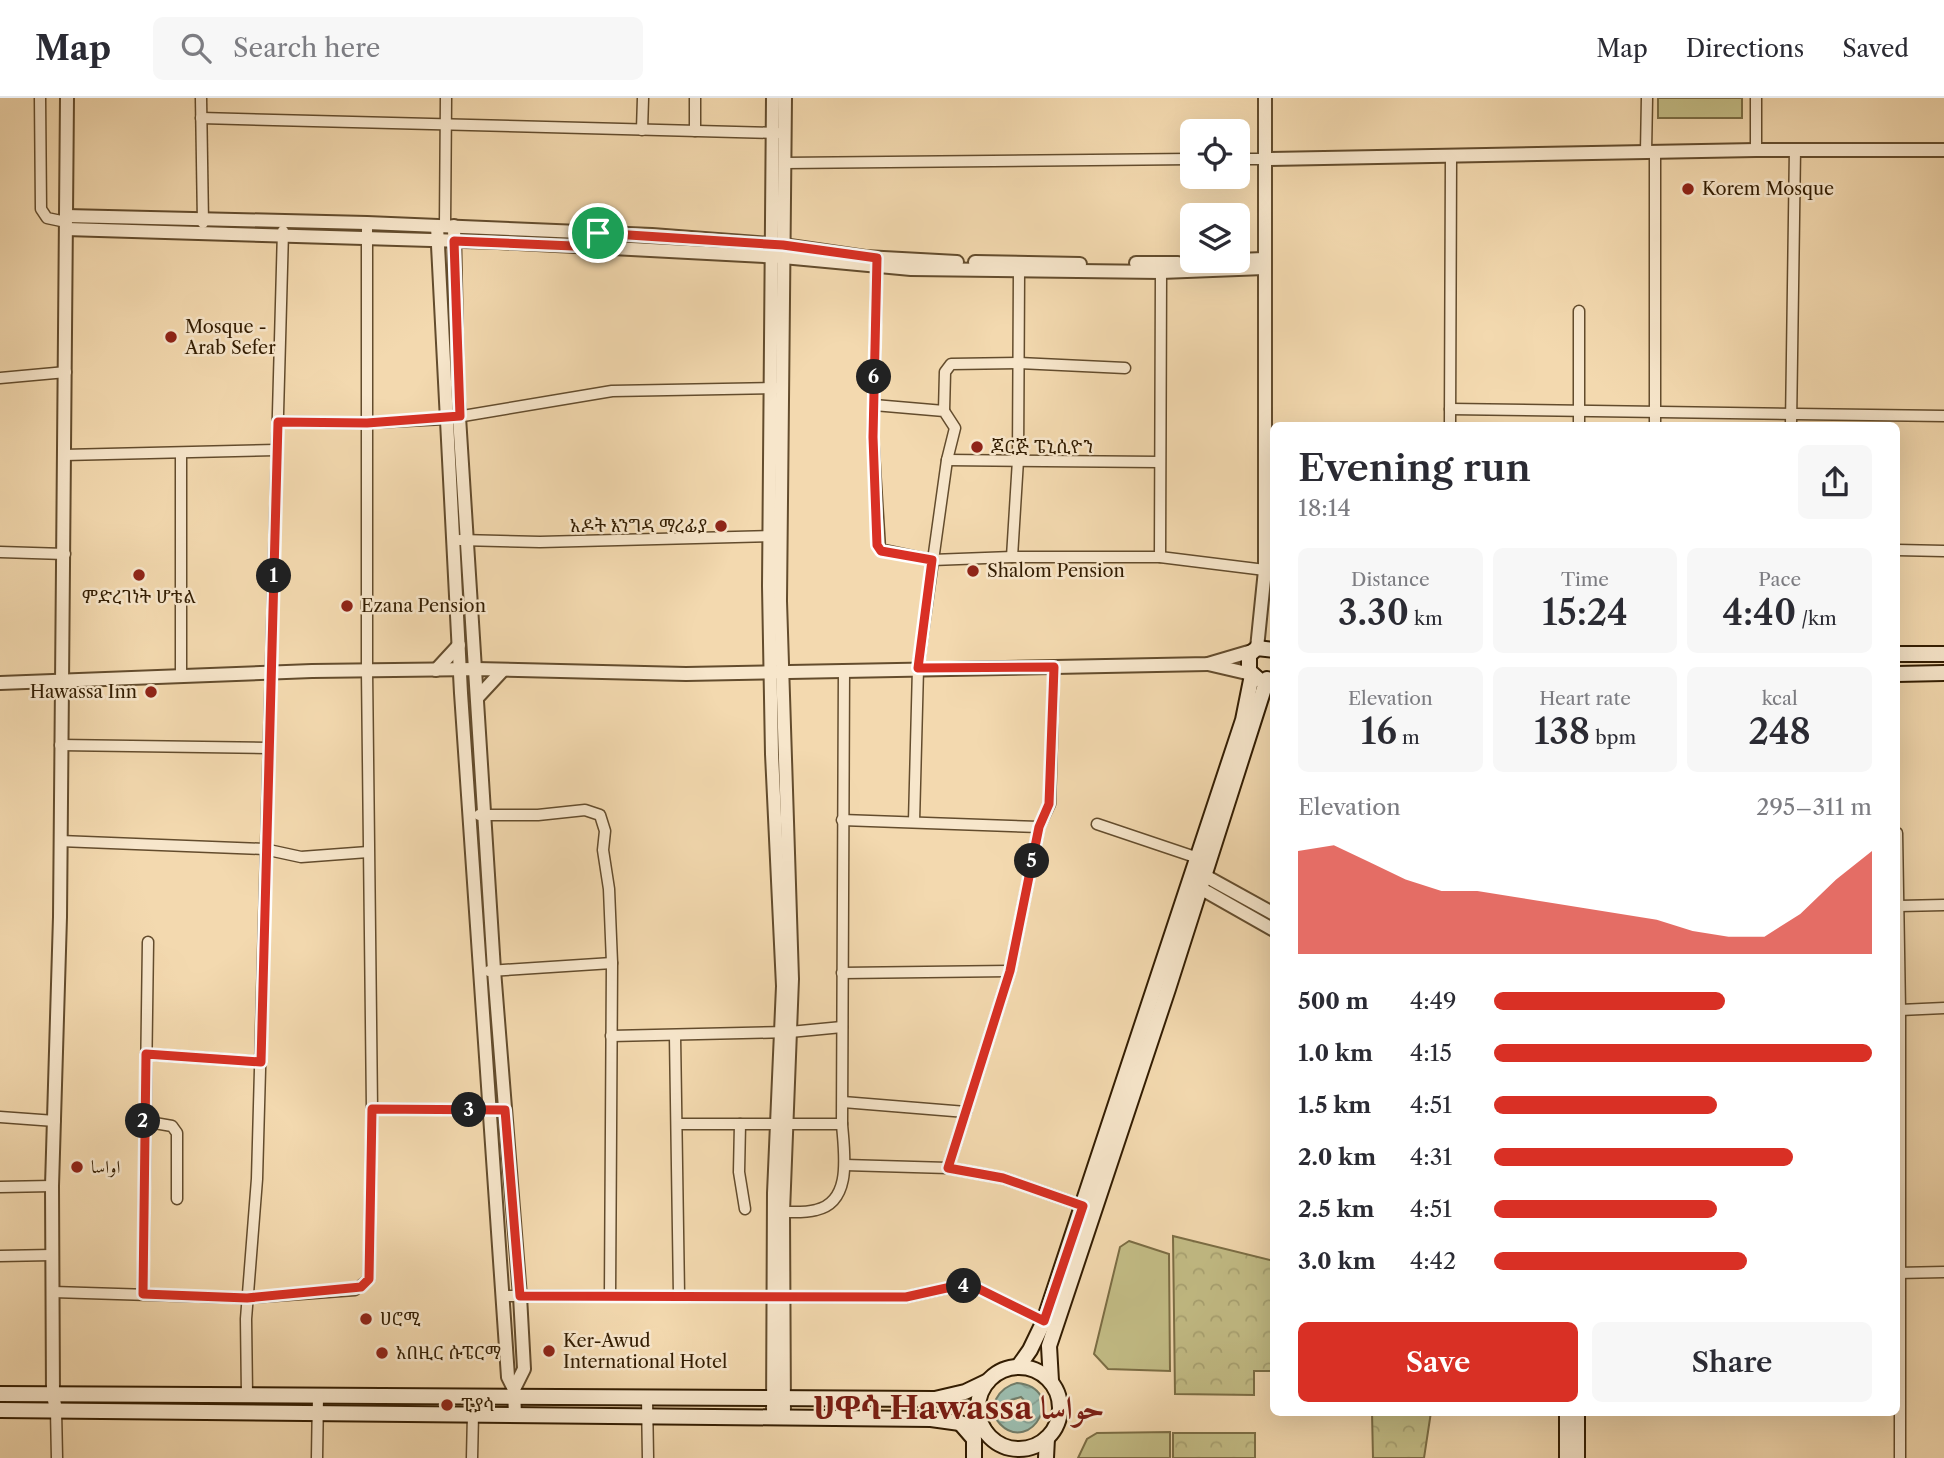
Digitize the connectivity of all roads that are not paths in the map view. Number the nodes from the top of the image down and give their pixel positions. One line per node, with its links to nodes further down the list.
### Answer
1 (40, 98): 28 (street)
2 (67, 98): 28 (street)
3 (201, 98): 12 (street)
4 (446, 98): 13 (street)
5 (643, 98): 14 (street)
6 (695, 98): 15 (street)
7 (773, 98): 16 (street)
8 (785, 98): 16 (street)
9 (1265, 98): 24 (street)
10 (1647, 98): 20 (street)
11 (1756, 98): 18 (street)
12 (201, 118): 13 (street); 26 (street)
13 (444, 126): 14 (street); 29 (street)
14 (642, 130): 15 (street)
15 (695, 131): 16 (street)
16 (779, 133): 25 (street); 36 (street)
17 (1796, 149): 18 (street); 19 (street); 58 (street)
18 (1756, 150): 20 (street)
19 (1944, 150)
20 (1650, 152): 21 (street); 53 (street)
21 (1451, 156): 24 (street); 50 (street)
22 (1180, 159): 25 (street)
23 (1250, 159): 24 (street)
24 (1266, 159): 40 (street)
25 (784, 163): 36 (street)
26 (203, 218): 27 (street); 28 (street); 31 (street)
27 (284, 220): 30 (street); 32 (street)
28 (66, 222): 31 (street); 46 (street)
29 (445, 226): 30 (street); 33 (street); 34 (street); 35 (street)
30 (366, 230): 32 (street); 33 (street); 64 (street)
31 (203, 231): 32 (street)
32 (283, 234): 59 (street)
33 (437, 240): 35 (street); 57 (street)
34 (598, 240): 35 (street); 36 (street)
35 (454, 241): 55 (street)
36 (777, 250): 39 (street); 48 (street)
37 (1250, 261): 40 (street)
38 (1180, 262): 39 (street)
39 (876, 263): 41 (street); 49 (street)
40 (1264, 263): 42 (street); 81 (street)
41 (1019, 272): 42 (street); 44 (street)
42 (1161, 272): 70 (street)
43 (1580, 311): 52 (street)
44 (1019, 363): 45 (street); 51 (street); 69 (street)
45 (1125, 368)
46 (66, 372): 47 (street); 67 (street)
47 (0, 377)
48 (777, 388): 55 (street); 71 (street)
49 (874, 405): 51 (street); 80 (street)
50 (1450, 409): 52 (street); 60 (street)
51 (944, 411): 68 (street)
52 (1579, 411): 53 (street); 61 (street)
53 (1655, 413): 54 (street); 62 (street)
54 (1716, 414): 58 (street); 63 (street)
55 (460, 416): 57 (street); 73 (street)
56 (1944, 416): 58 (street)
57 (445, 419): 64 (street); 72 (street)
58 (1791, 420)
59 (278, 422): 64 (street); 65 (street)
60 (1450, 422)
61 (1579, 422)
62 (1655, 422)
63 (1716, 422)
64 (367, 423): 95 (street)
65 (276, 450): 66 (street); 97 (street)
66 (181, 453): 67 (street); 101 (street)
67 (64, 455): 77 (street)
68 (947, 460): 69 (street); 80 (street)
69 (1018, 460): 70 (street); 78 (street)
70 (1159, 462): 79 (street)
71 (775, 536): 73 (street); 96 (street)
72 (452, 540): 73 (street); 82 (street)
73 (467, 540): 83 (street)
74 (1900, 550): 75 (street)
75 (1944, 551)
76 (0, 552): 77 (street)
77 (65, 554): 103 (street)
78 (1013, 556): 79 (street); 80 (street)
79 (1160, 557): 81 (street)
80 (932, 560): 89 (street)
81 (1265, 570): 84 (street)
82 (459, 645): 91 (street); 92 (street)
83 (474, 645): 90 (street); 93 (street)
84 (1264, 649): 87 (street); 100 (main road)
85 (1900, 654): 86 (main road)
86 (1944, 654)
87 (1208, 664): 88 (street); 100 (street)
88 (1054, 667): 89 (street); 113 (street)
89 (918, 668): 94 (street); 111 (street)
90 (476, 669): 92 (street); 93 (street); 106 (street)
91 (438, 670): 92 (street); 95 (street); 105 (street)
92 (460, 670): 105 (street)
93 (499, 670): 96 (street); 106 (street)
94 (844, 670): 96 (street); 110 (street)
95 (367, 671): 97 (street); 116 (street)
96 (776, 672): 130 (street)
97 (271, 673): 101 (street); 108 (street)
98 (1944, 673): 99 (main road)
99 (1900, 674)
100 (1252, 675): 102 (main road); 117 (main road)
101 (181, 677): 103 (street)
102 (1270, 678): 117 (main road)
103 (62, 679): 104 (street); 107 (street)
104 (0, 683)
105 (461, 693): 109 (street)
106 (477, 698): 109 (street)
107 (60, 745): 108 (street); 114 (street)
108 (267, 748): 115 (street)
109 (478, 815): 123 (street); 124 (street)
110 (842, 820): 111 (street); 126 (street)
111 (914, 822): 113 (street)
112 (1097, 824): 117 (street)
113 (1039, 827): 125 (street)
114 (60, 841): 115 (street); 140 (street)
115 (264, 849): 116 (street); 134 (street)
116 (368, 852): 136 (street)
117 (1197, 875): 120 (street); 121 (street); 151 (main road); 169 (main road)
118 (1944, 905): 119 (street)
119 (1900, 906)
120 (1270, 912)
121 (1270, 927)
122 (148, 942): 133 (street)
123 (612, 963): 124 (street); 131 (street)
124 (488, 971): 137 (street)
125 (1010, 971): 126 (street); 138 (street)
126 (842, 973): 129 (street)
127 (1944, 1008): 128 (street)
128 (1900, 1010)
129 (842, 1027): 130 (street); 135 (street)
130 (786, 1032): 132 (street); 144 (street)
131 (611, 1036): 132 (street); 160 (street)
132 (675, 1036): 142 (street)
133 (146, 1054): 134 (street); 141 (street)
134 (261, 1062): 165 (street)
135 (844, 1102): 138 (street); 145 (street)
136 (372, 1109): 137 (street); 165 (street)
137 (498, 1110): 163 (street); 164 (street)
138 (966, 1112): 147 (street)
139 (0, 1117): 140 (street)
140 (55, 1121): 149 (street)
141 (143, 1121): 150 (street); 159 (street)
142 (678, 1124): 143 (street); 161 (street)
143 (740, 1124): 144 (street); 152 (street)
144 (782, 1124): 145 (street); 153 (street); 162 (street)
145 (842, 1124): 146 (street)
146 (845, 1165): 147 (street); 153 (street)
147 (948, 1168): 151 (street)
148 (0, 1186): 149 (street)
149 (52, 1186): 154 (street)
150 (177, 1199)
151 (1083, 1206): 166 (main road)
152 (744, 1209)
153 (783, 1212): 162 (street)
154 (52, 1255): 155 (street); 158 (street)
155 (0, 1256)
156 (1944, 1272): 157 (street)
157 (1900, 1273)
158 (52, 1292): 159 (street); 172 (street)
159 (143, 1294): 165 (street)
160 (610, 1295): 161 (street); 164 (street)
161 (679, 1295): 162 (street)
162 (777, 1295): 166 (street); 176 (street)
163 (505, 1296): 164 (street); 170 (street)
164 (520, 1296): 170 (street)
165 (247, 1298): 173 (street)
166 (1044, 1321): 167 (main road)
167 (1018, 1367): 168 (main road); 169 (main road)
168 (988, 1381): 176 (main road); 188 (main road)
169 (1051, 1381): 189 (main road)
170 (515, 1393): 174 (main road); 175 (main road); 181 (street)
171 (0, 1394): 172 (main road)
172 (53, 1395): 173 (main road); 178 (street)
173 (247, 1395): 174 (main road)
174 (318, 1396): 179 (street)
175 (647, 1398): 176 (main road); 182 (street)
176 (778, 1399): 186 (street)
177 (0, 1409): 178 (main road)
178 (56, 1410): 179 (main road); 191 (street)
179 (318, 1413): 180 (main road); 192 (street)
180 (473, 1414): 181 (main road); 193 (street)
181 (515, 1416): 182 (main road)
182 (648, 1416): 186 (main road); 194 (street)
183 (1567, 1416): 197 (main road)
184 (1577, 1416): 198 (main road)
185 (1900, 1416): 199 (street)
186 (779, 1417): 187 (main road)
187 (960, 1423): 188 (main road); 195 (main road)
188 (987, 1433): 190 (main road); 195 (main road)
189 (1047, 1438): 190 (main road); 196 (main road)
190 (1011, 1453)
191 (57, 1458)
192 (317, 1458)
193 (472, 1458)
194 (648, 1458)
195 (975, 1458)
196 (1046, 1458)
197 (1567, 1458)
198 (1577, 1458)
199 (1900, 1458)

